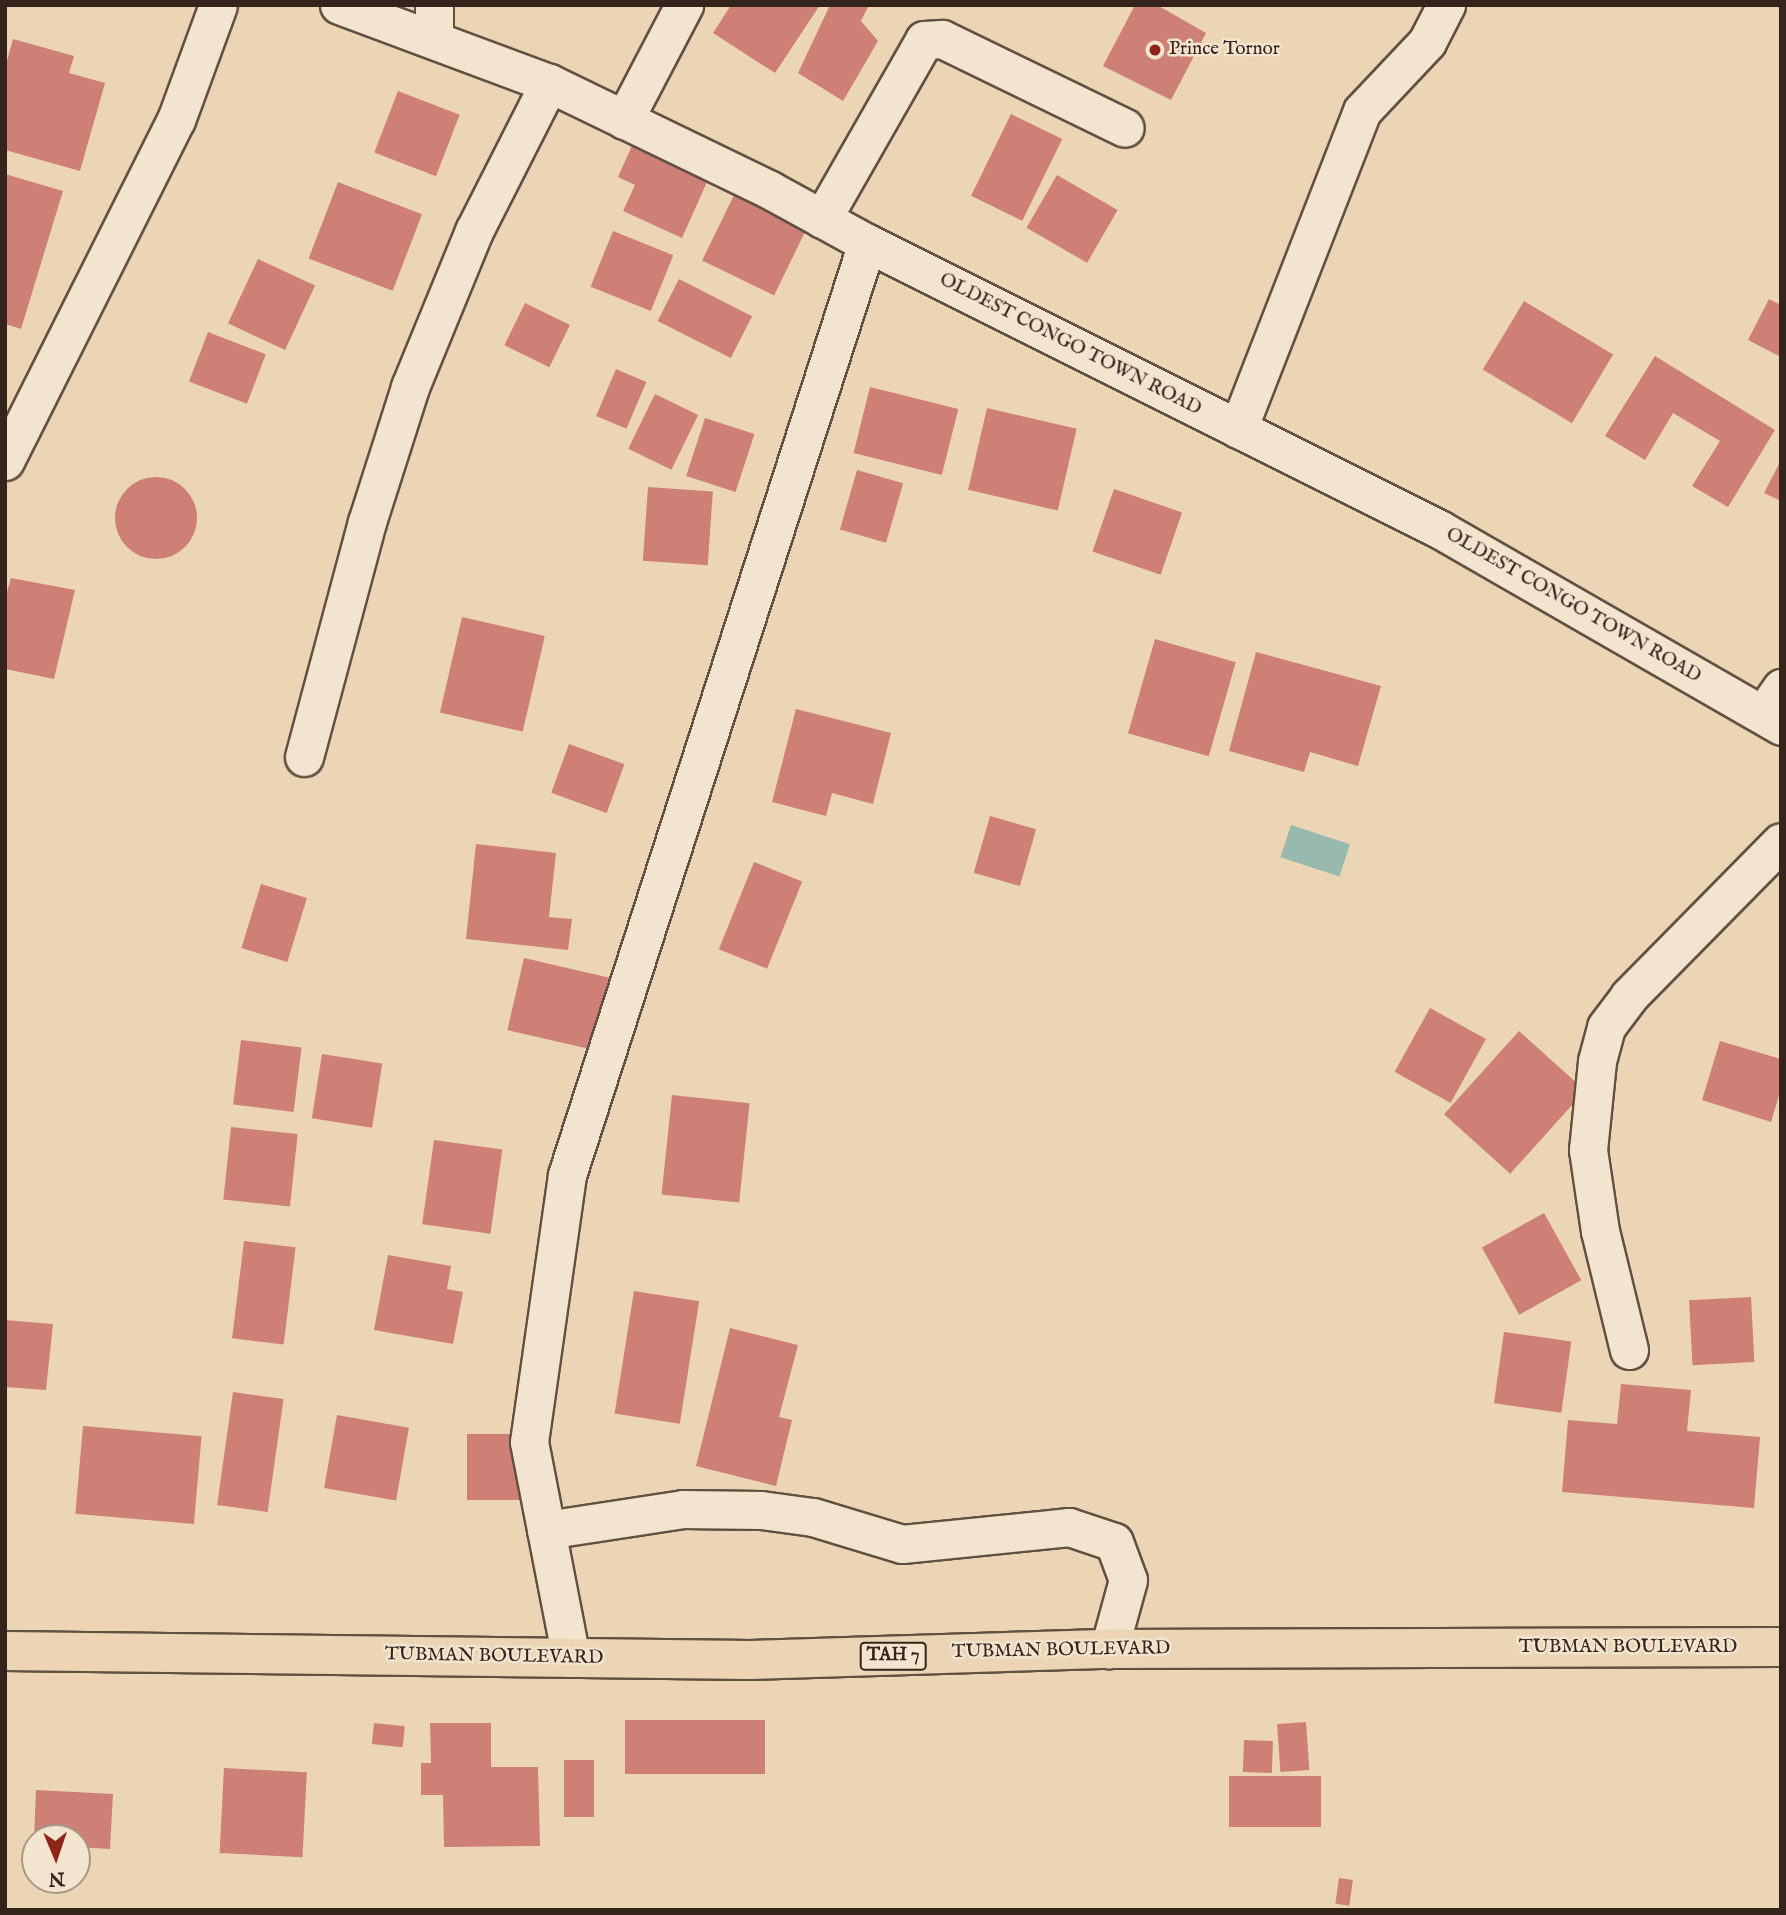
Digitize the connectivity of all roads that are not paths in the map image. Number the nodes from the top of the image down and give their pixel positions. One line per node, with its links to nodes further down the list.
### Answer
1 (218, 5): 12 (street)
2 (339, 5): 5 (street, OLDEST CONGO TOWN ROAD)
3 (684, 5): 7 (street)
4 (1446, 5): 11 (street)
5 (434, 21): 6 (street, OLDEST CONGO TOWN ROAD)
6 (549, 83): 7 (street, OLDEST CONGO TOWN ROAD); 14 (street)
7 (624, 120): 9 (street, OLDEST CONGO TOWN ROAD)
8 (1125, 128): 9 (street)
9 (822, 219): 10 (street, OLDEST CONGO TOWN ROAD)
10 (867, 243): 11 (street, OLDEST CONGO TOWN ROAD); 17 (street)
11 (1238, 429): 13 (street, OLDEST CONGO TOWN ROAD)
12 (5, 461)
13 (1775, 709)
14 (304, 757)
15 (1781, 842): 16 (street)
16 (1629, 1350)
17 (546, 1530): 19 (street); 21 (street)
18 (1781, 1647): 19 (highway, TUBMAN BOULEVARD / TAH 7)
19 (1109, 1649): 21 (highway, TUBMAN BOULEVARD / TAH 7)
20 (5, 1651): 21 (highway, TUBMAN BOULEVARD / TAH 7)
21 (571, 1658)

